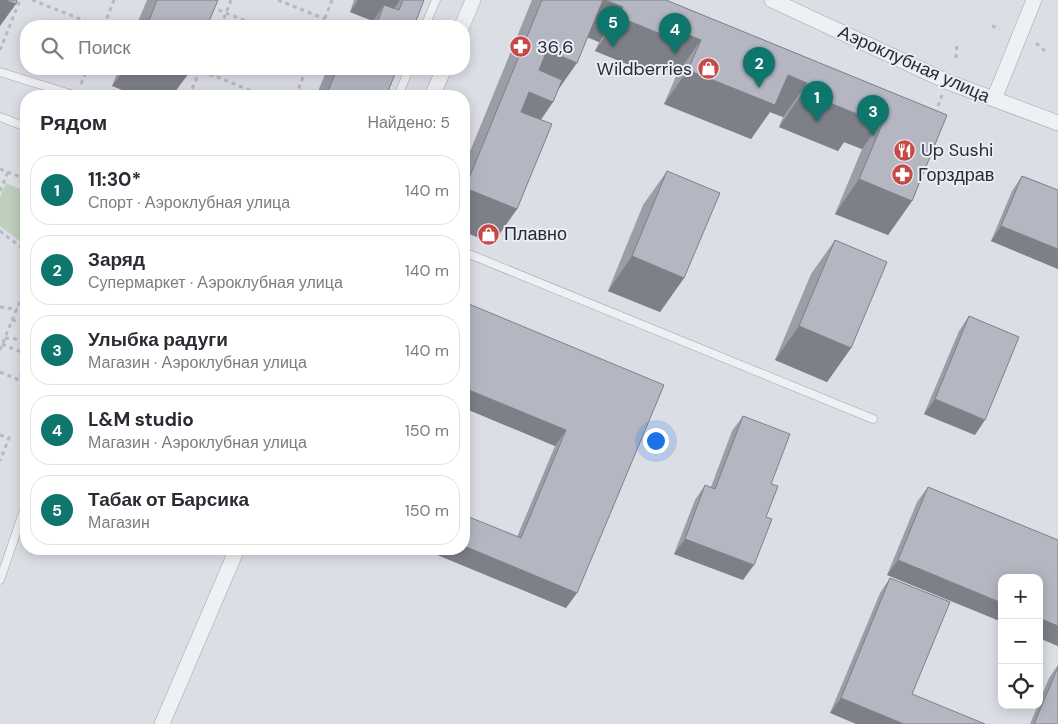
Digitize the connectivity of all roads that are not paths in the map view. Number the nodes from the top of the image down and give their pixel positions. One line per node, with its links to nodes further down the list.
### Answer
1 (436, 0): 5 (lane)
2 (473, 0): 6 (street)
3 (772, 0): 13 (street, Аэроклубная улица)
4 (1034, 0): 13 (street)
5 (428, 20)
6 (465, 20)
7 (0, 72): 10 (lane)
8 (407, 75): 11 (lane)
9 (441, 75): 12 (street)
10 (57, 90)
11 (400, 90)
12 (435, 90)
13 (994, 99): 15 (street, Аэроклубная улица)
14 (0, 117): 16 (lane)
15 (1058, 123)
16 (20, 125)
17 (470, 254): 18 (lane)
18 (873, 419)
19 (20, 522): 21 (lane)
20 (234, 555): 22 (street)
21 (0, 580)
22 (162, 724)

